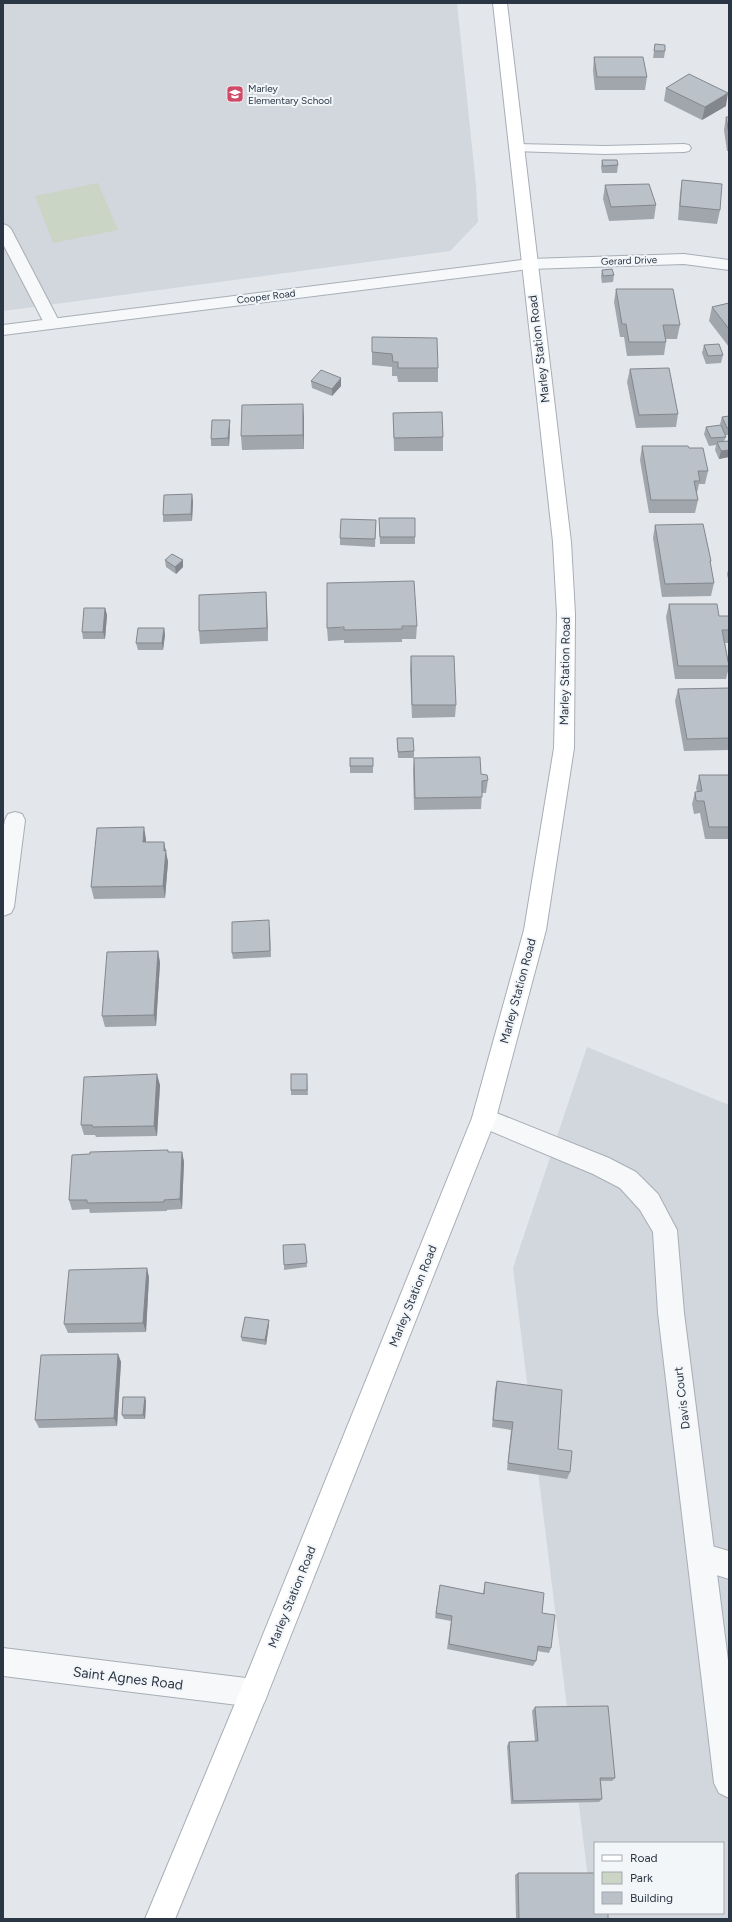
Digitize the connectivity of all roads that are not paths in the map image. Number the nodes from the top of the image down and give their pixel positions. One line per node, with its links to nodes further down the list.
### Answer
1 (500, 3): 2 (main road, Marley Station Road)
2 (518, 148): 3 (street); 5 (main road, Marley Station Road)
3 (684, 148)
4 (3, 228): 7 (street)
5 (530, 264): 6 (street, Gerard Drive); 7 (street, Cooper Road); 11 (main road, Marley Station Road)
6 (729, 265)
7 (52, 323): 8 (street, Cooper Road)
8 (3, 330)
9 (15, 820): 10 (street)
10 (3, 907)
11 (484, 1118): 12 (street, Davis Court); 16 (main road, Marley Station Road)
12 (701, 1557): 13 (street); 15 (street, Davis Court)
13 (729, 1565)
14 (3, 1662): 16 (street, Saint Agnes Road)
15 (722, 1665): 17 (street, Davis Court)
16 (254, 1693): 18 (main road, Marley Station Road)
17 (729, 1783)
18 (160, 1919)

